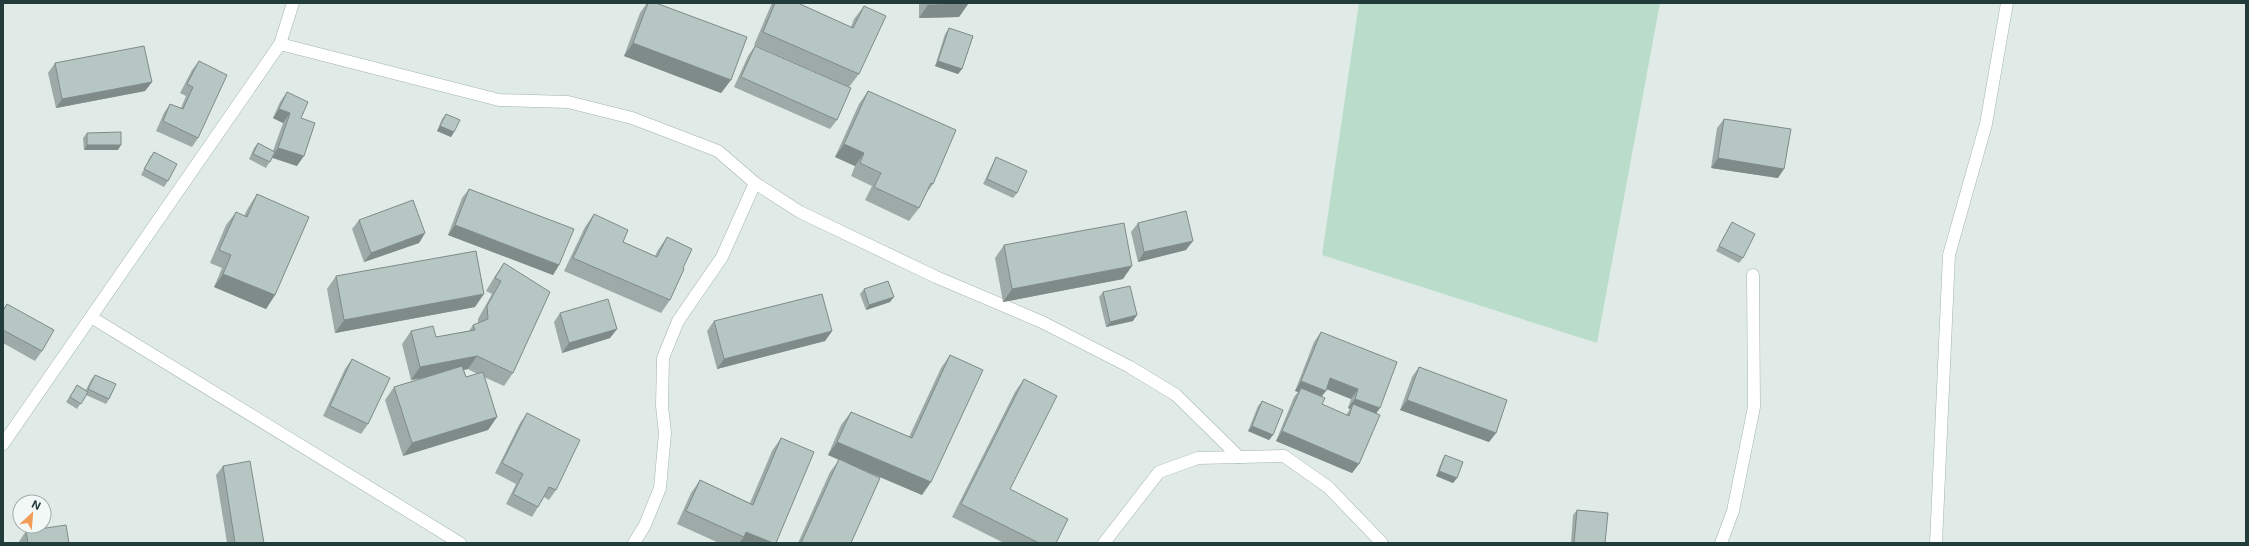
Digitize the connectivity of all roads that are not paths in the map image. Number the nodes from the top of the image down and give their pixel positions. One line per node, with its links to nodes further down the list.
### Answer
1 (293, 3): 3 (street)
2 (2007, 3): 14 (street)
3 (280, 44): 4 (street); 6 (street)
4 (755, 183): 8 (street); 10 (street)
5 (1753, 275): 13 (street)
6 (91, 317): 7 (street); 9 (street)
7 (4, 441)
8 (1239, 457): 11 (street); 12 (street)
9 (460, 543)
10 (634, 543)
11 (1104, 543)
12 (1382, 543)
13 (1721, 543)
14 (1936, 543)

